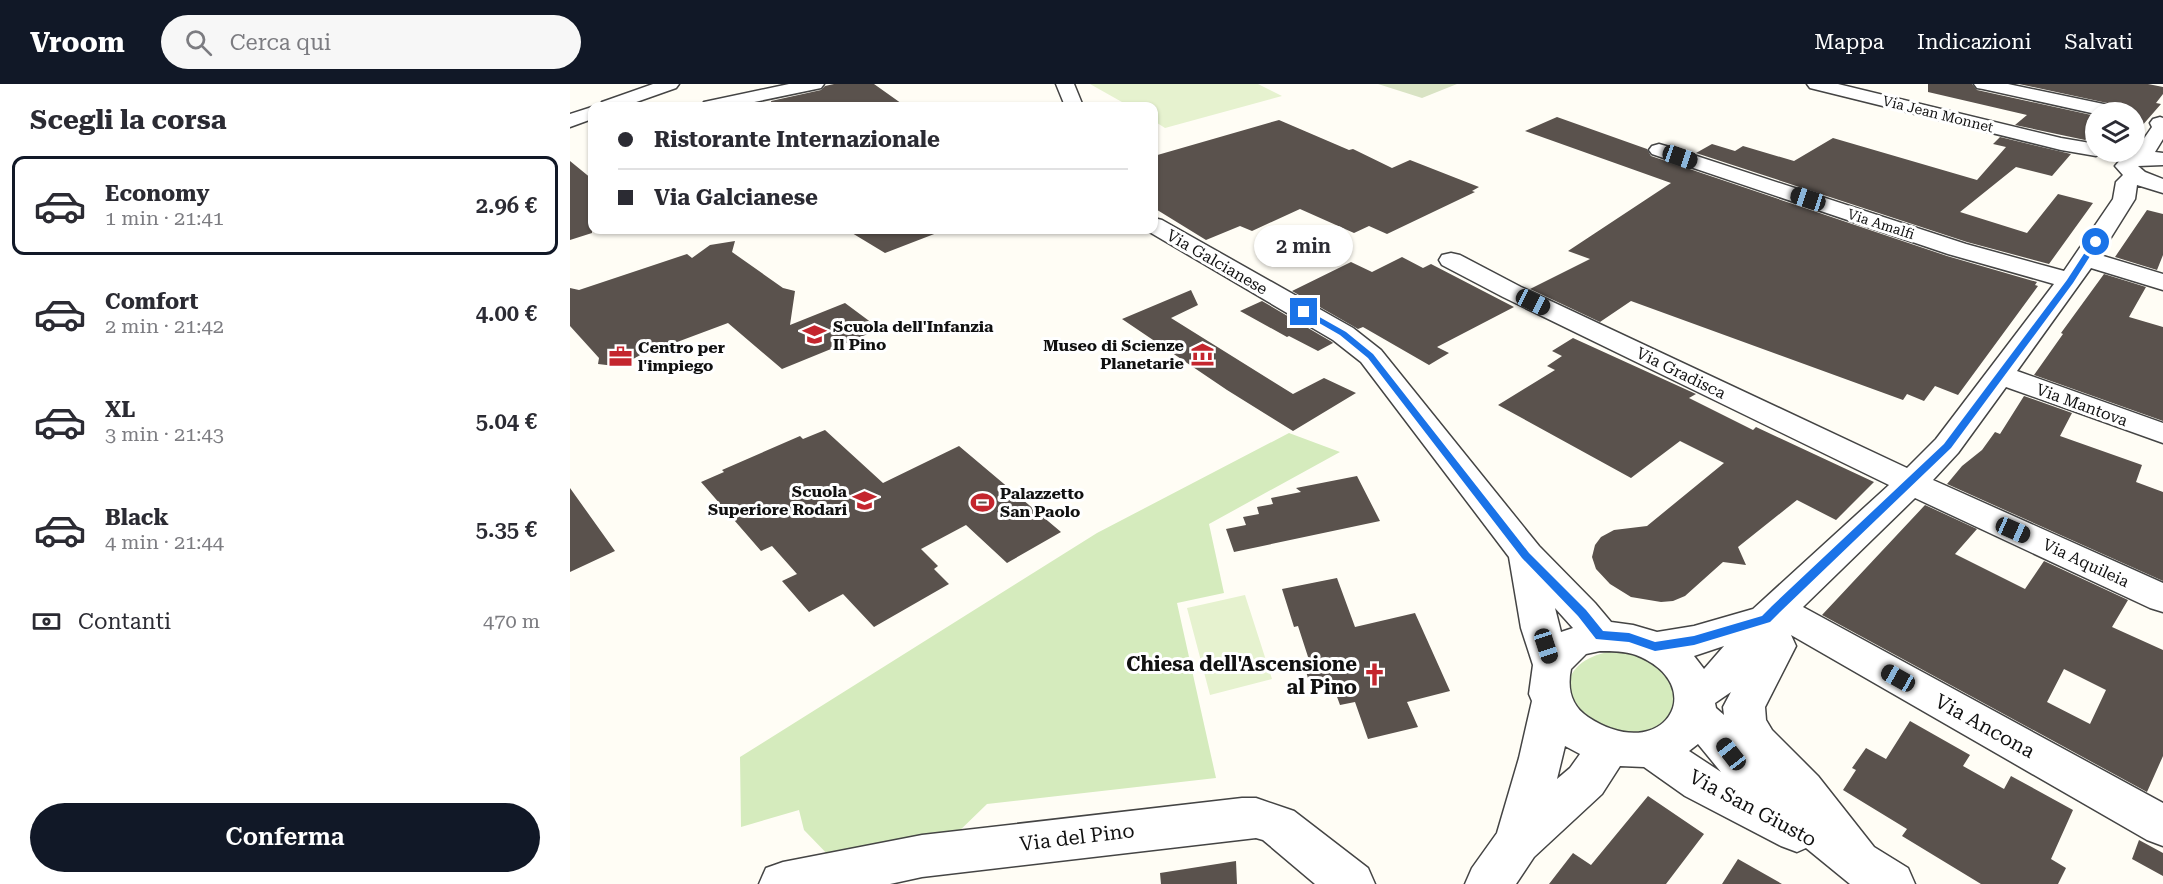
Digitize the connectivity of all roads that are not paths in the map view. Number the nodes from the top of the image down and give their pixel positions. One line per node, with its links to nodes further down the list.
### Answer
1 (670, 84): 6 (street)
2 (815, 84): 7 (street)
3 (1065, 84): 8 (street)
4 (1816, 84): 11 (street, Via Jean Monnet)
5 (1983, 84): 9 (street)
6 (620, 102)
7 (730, 102)
8 (1072, 102)
9 (2085, 106)
10 (2158, 131): 14 (street)
11 (2061, 144): 12 (street, Via Jean Monnet); 14 (street, Via Jean Monnet)
12 (2085, 148)
13 (1659, 150): 20 (street, Via Amalfi)
14 (2142, 164): 15 (street); 16 (street)
15 (2163, 188): 16 (street)
16 (2124, 199): 18 (street)
17 (1158, 227): 25 (street, Via Galcianese)
18 (2085, 258): 20 (street); 21 (street)
19 (1451, 260): 24 (street, Via Gradisca)
20 (2070, 281): 22 (street)
21 (2163, 282)
22 (2001, 375): 23 (street, Via Mantova); 24 (street)
23 (2163, 434)
24 (1911, 483): 26 (street, Via Aquileia); 27 (street)
25 (1526, 555): 28 (street, Via Galcianese); 30 (street, Via Galcianese)
26 (2163, 598)
27 (1771, 614): 29 (street); 31 (street); 34 (street, Via Ancona); 36 (street)
28 (1600, 636): 29 (street); 30 (street)
29 (1655, 647): 31 (street)
30 (1552, 683): 32 (street, Via Galcianese); 35 (street, Via Galcianese)
31 (1695, 705): 33 (street, Via Galcianese); 36 (street, Via San Giusto)
32 (1609, 748): 33 (street, Via Galcianese); 35 (street, Via Galcianese)
33 (1652, 750): 36 (street, Via San Giusto)
34 (2163, 826)
35 (1518, 842): 39 (street, Via Galcianese)
36 (1874, 873)
37 (783, 884): 38 (street, Via del Pino)
38 (1351, 884)
39 (1489, 884)

